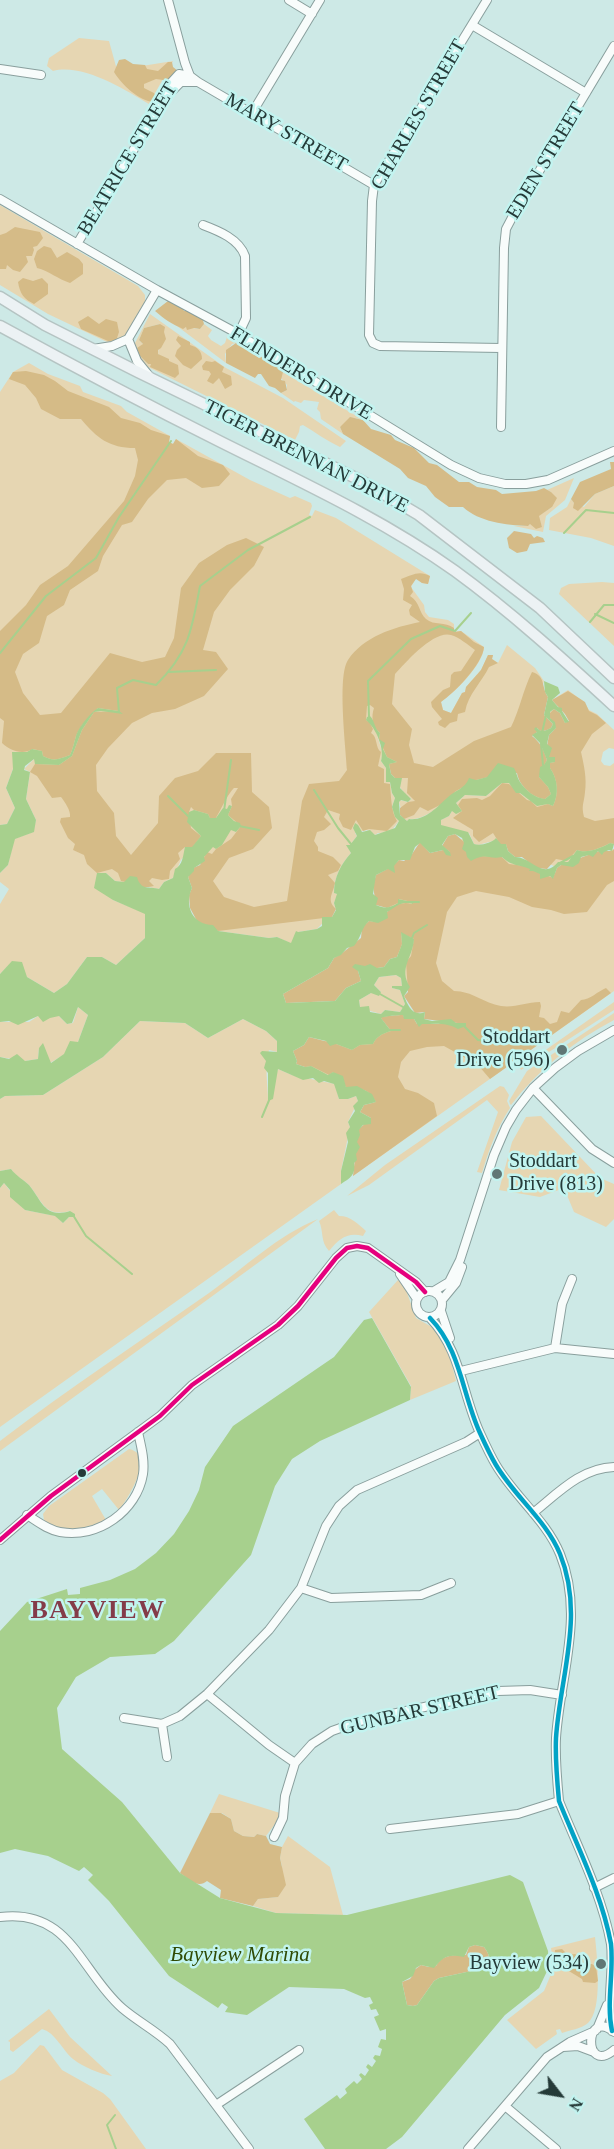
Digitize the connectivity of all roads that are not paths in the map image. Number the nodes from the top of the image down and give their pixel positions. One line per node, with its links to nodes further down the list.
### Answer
1 (168, 0): 9 (street)
2 (289, 0): 5 (street)
3 (320, 0): 5 (street)
4 (487, 0): 6 (street, CHARLES STREET)
5 (312, 14): 12 (street)
6 (472, 25): 11 (street); 13 (street, CHARLES STREET)
7 (614, 46): 11 (street, EDEN STREET)
8 (0, 69): 10 (street)
9 (184, 73): 12 (street, MARY STREET); 16 (street, BEATRICE STREET)
10 (41, 75)
11 (586, 93): 22 (street, EDEN STREET)
12 (252, 113): 13 (street, MARY STREET)
13 (374, 185): 22 (street, CHARLES STREET)
14 (0, 199): 16 (street, FLINDERS DRIVE)
15 (203, 225): 20 (street)
16 (77, 243): 17 (street, FLINDERS DRIVE)
17 (157, 290): 20 (street, FLINDERS DRIVE); 21 (street)
18 (0, 297): 23 (main road, TIGER BRENNAN DRIVE)
19 (0, 326): 28 (main road, TIGER BRENNAN DRIVE)
20 (238, 335): 26 (street, FLINDERS DRIVE)
21 (128, 339): 23 (street); 24 (street)
22 (501, 348): 25 (street, EDEN STREET)
23 (93, 349): 24 (main road, TIGER BRENNAN DRIVE)
24 (151, 379): 27 (main road, TIGER BRENNAN DRIVE)
25 (501, 426)
26 (614, 452)
27 (614, 678)
28 (614, 706)
29 (614, 1029): 30 (street)
30 (533, 1088): 31 (street); 32 (street)
31 (614, 1163)
32 (463, 1248): 35 (street); 37 (street)
33 (396, 1269): 35 (street); 36 (street); 44 (street)
34 (572, 1279): 40 (street)
35 (429, 1292): 36 (street); 37 (street)
36 (417, 1299): 39 (street)
37 (442, 1300): 38 (street)
38 (441, 1311): 39 (street); 41 (street)
39 (430, 1318): 41 (street)
40 (555, 1348): 42 (street); 43 (street)
41 (452, 1350): 43 (street)
42 (614, 1353)
43 (461, 1371): 45 (street)
44 (138, 1432): 48 (street); 48 (street)
45 (480, 1432): 47 (street); 51 (street)
46 (614, 1467): 47 (street)
47 (533, 1513): 53 (street)
48 (27, 1515): 49 (street)
49 (0, 1540)
50 (451, 1583): 51 (street)
51 (301, 1588): 52 (street)
52 (207, 1694): 55 (street); 57 (street)
53 (562, 1695): 57 (street, GUNBAR STREET); 58 (street)
54 (124, 1718): 55 (street)
55 (162, 1724): 56 (street)
56 (167, 1757)
57 (295, 1763): 60 (street, GUNBAR STREET)
58 (559, 1802): 59 (street); 62 (street)
59 (390, 1829)
60 (274, 1837)
61 (614, 1878): 62 (street)
62 (594, 1888): 64 (street)
63 (0, 1917): 71 (street)
64 (610, 1994): 65 (street); 66 (street)
65 (596, 2030): 66 (street); 68 (street); 70 (street)
66 (613, 2032)
67 (298, 2050): 71 (street)
68 (557, 2050): 70 (street); 72 (street)
69 (613, 2051): 70 (street)
70 (597, 2053)
71 (216, 2105): 73 (street)
72 (505, 2106): 74 (street); 75 (street)
73 (249, 2149)
74 (468, 2149)
75 (556, 2149)

